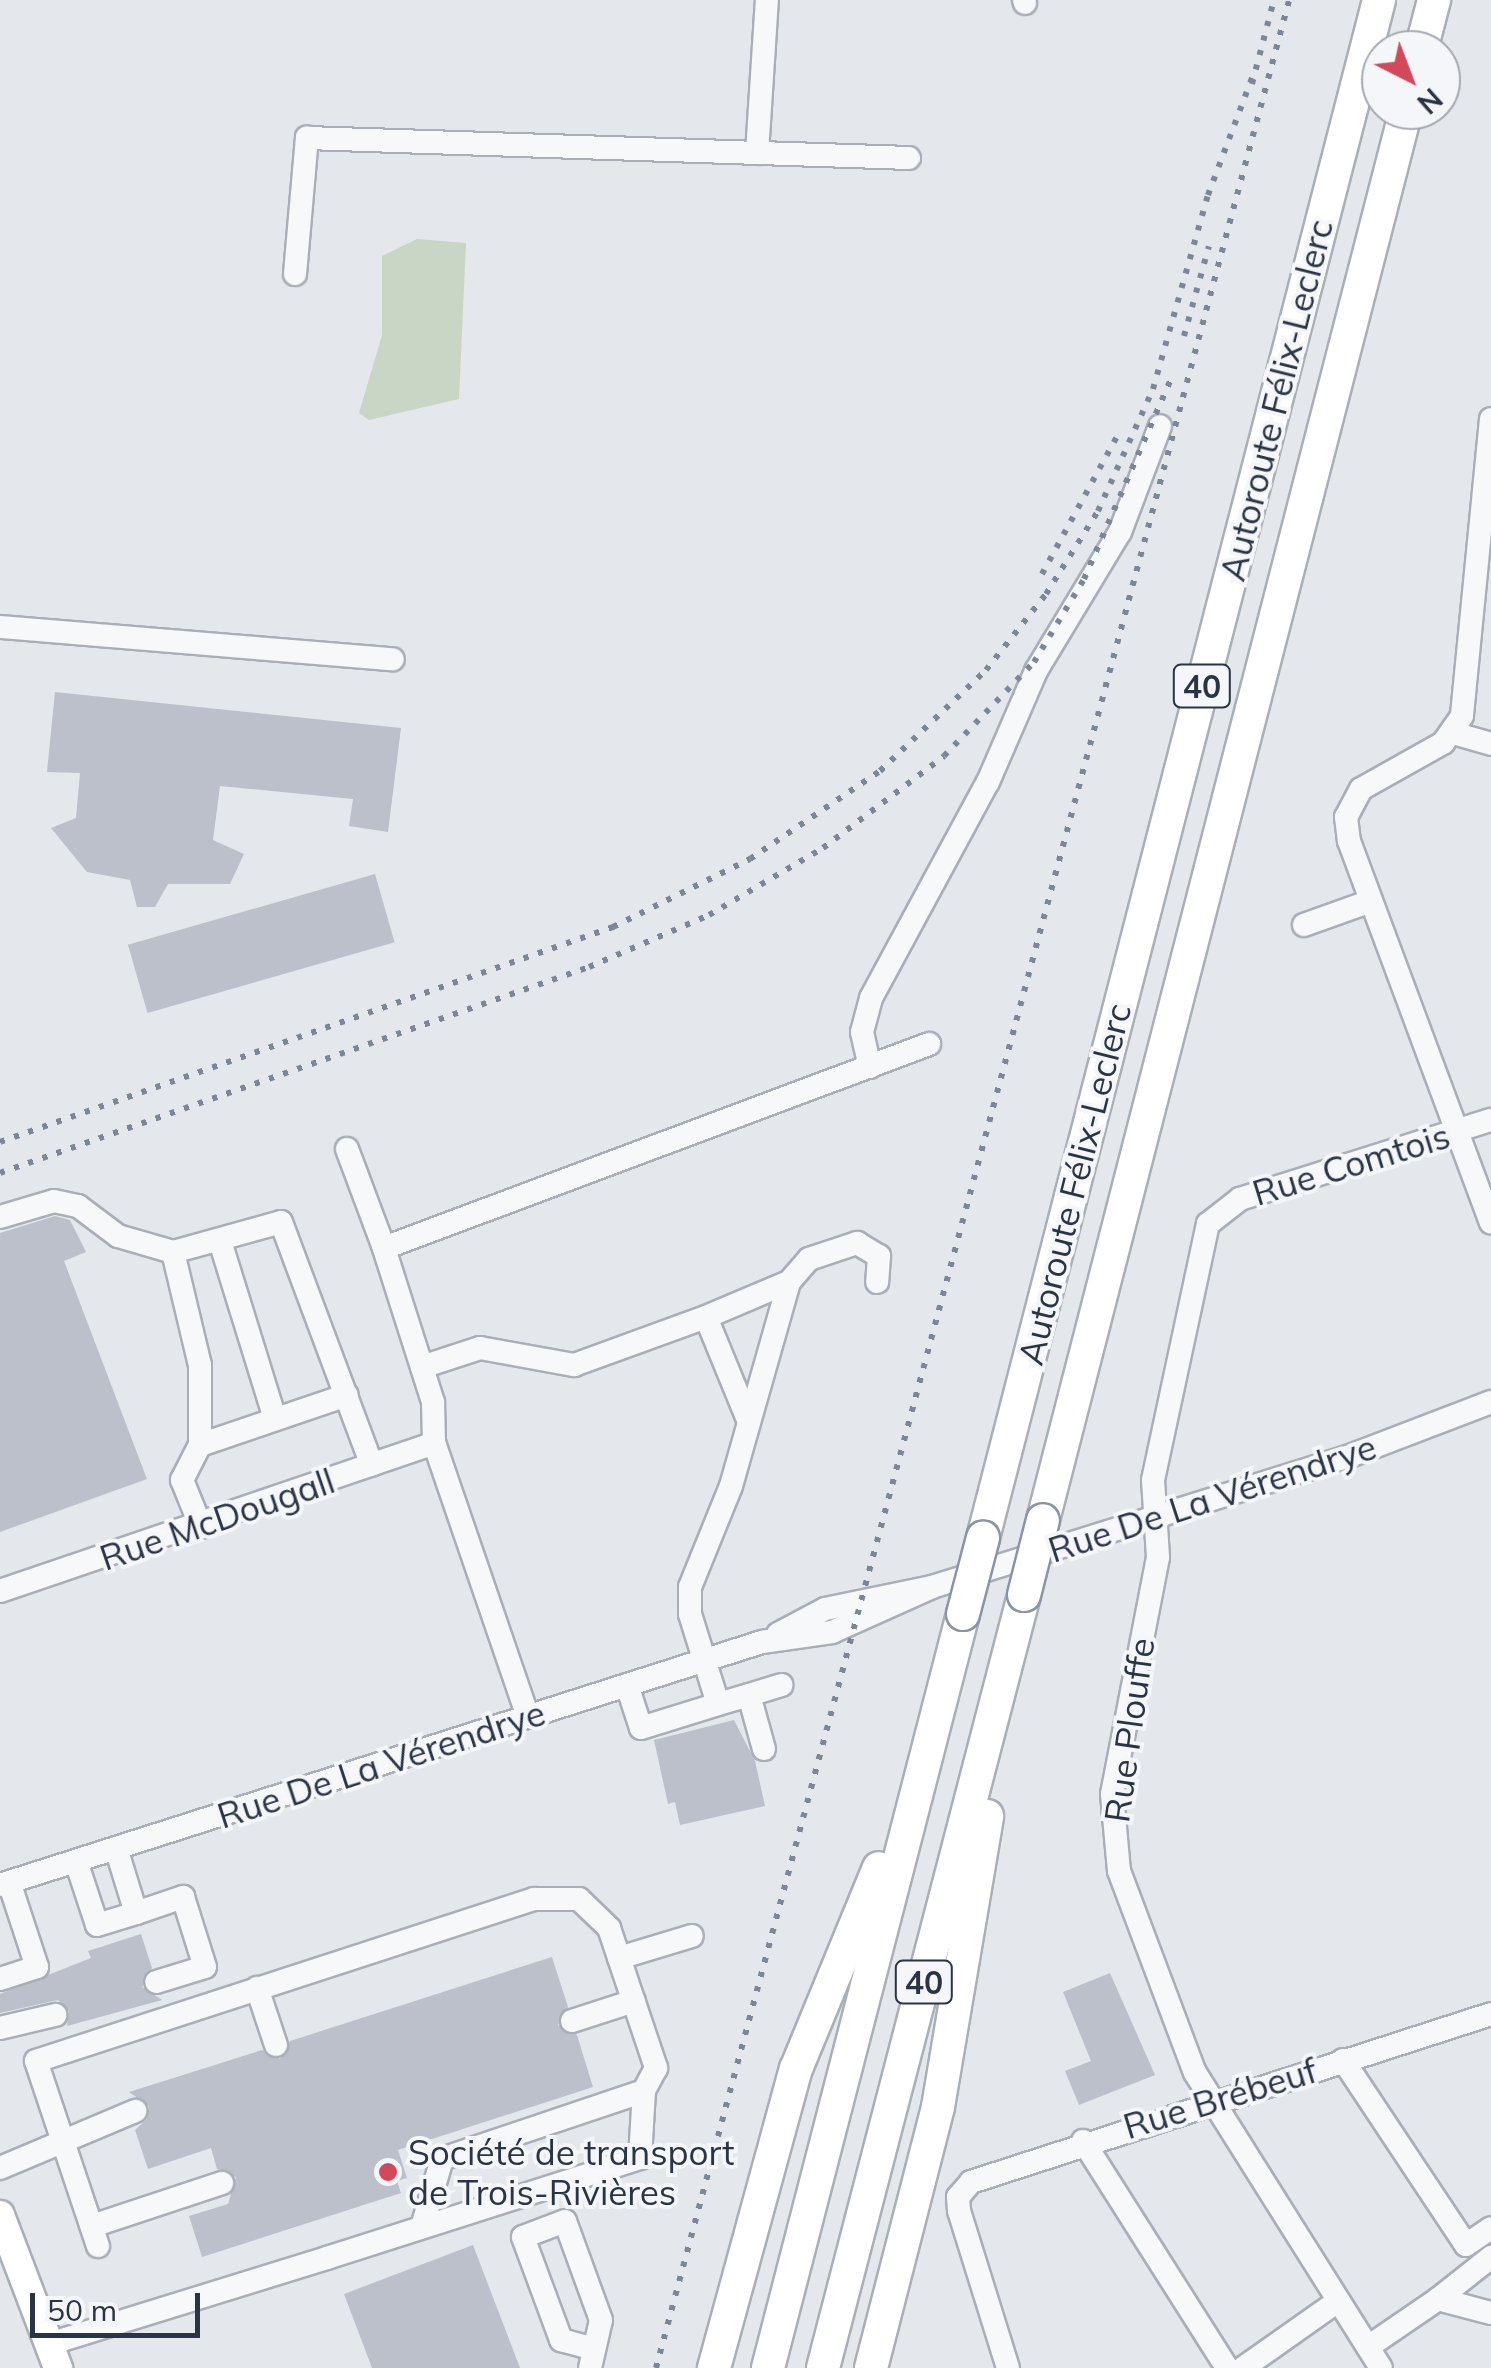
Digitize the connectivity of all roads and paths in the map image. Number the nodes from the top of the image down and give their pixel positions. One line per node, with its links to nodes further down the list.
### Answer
1 (767, 0): 6 (street)
2 (1379, 0): 52 (highway, Autoroute Félix-Leclerc / 40, bridge)
3 (1434, 0): 4 (highway)
4 (1426, 30)
5 (1401, 130): 44 (highway, Autoroute Félix-Leclerc / 40, bridge)
6 (757, 153): 7 (street); 8 (street)
7 (909, 158)
8 (295, 274)
9 (1160, 426): 20 (street)
10 (1490, 433): 13 (street)
11 (0, 627): 12 (street)
12 (393, 659)
13 (1466, 698): 14 (street); 15 (street)
14 (1491, 703)
15 (1453, 733): 16 (street); 17 (street)
16 (1491, 744)
17 (1371, 901): 18 (street); 22 (street)
18 (1304, 924)
19 (930, 1044): 20 (street)
20 (870, 1066): 28 (street)
21 (1491, 1120): 22 (street, Rue Comtois)
22 (1458, 1130): 24 (street, Rue Comtois); 26 (street)
23 (347, 1149): 28 (street)
24 (1215, 1215): 41 (street, Rue Plouffe)
25 (0, 1217): 29 (street)
26 (1491, 1222)
27 (220, 1241): 29 (street); 34 (street); 36 (street)
28 (384, 1248): 33 (street)
29 (173, 1252): 39 (street)
30 (789, 1282): 31 (street); 32 (street); 37 (street)
31 (877, 1282)
32 (706, 1317): 33 (street); 37 (street)
33 (422, 1367): 38 (street)
34 (347, 1395): 36 (street); 40 (street)
35 (1491, 1402): 41 (street, Rue De La Vérendrye)
36 (275, 1420): 39 (street)
37 (749, 1422): 45 (street)
38 (434, 1442): 40 (street, Rue McDougall); 50 (street)
39 (200, 1445): 42 (street)
40 (372, 1465): 42 (street, Rue McDougall)
41 (1154, 1518): 45 (street, Rue De La Vérendrye); 70 (street, Rue Plouffe)
42 (201, 1527): 43 (street, Rue McDougall)
43 (0, 1592)
44 (1024, 1595): 88 (highway, Autoroute Félix-Leclerc / 40); 89 (highway)
45 (703, 1661): 46 (street, Rue De La Vérendrye); 49 (street)
46 (627, 1685): 49 (street); 50 (street, Rue De La Vérendrye)
47 (781, 1685): 48 (street)
48 (749, 1695): 49 (street); 51 (street)
49 (718, 1704)
50 (528, 1717): 53 (street, Rue De La Vérendrye)
51 (764, 1749)
52 (926, 1753): 86 (highway); 87 (highway, Autoroute Félix-Leclerc / 40)
53 (116, 1848): 54 (street, Rue De La Vérendrye); 56 (street)
54 (76, 1861): 55 (street, Rue De La Vérendrye); 56 (street)
55 (5, 1884): 59 (street)
56 (136, 1912): 60 (street)
57 (692, 1936): 58 (street)
58 (620, 1958): 61 (street); 62 (street)
59 (0, 1979)
60 (156, 1982)
61 (257, 1988): 67 (street); 73 (street)
62 (634, 2000): 65 (street); 69 (street)
63 (1491, 2014): 68 (street, Rue Brébeuf)
64 (56, 2015): 66 (street)
65 (572, 2021)
66 (0, 2028)
67 (276, 2045)
68 (1343, 2060): 70 (street, Rue Brébeuf); 78 (street)
69 (644, 2092): 77 (street); 77 (street)
70 (1211, 2102): 72 (street, Rue Brébeuf); 81 (street, Rue Plouffe)
71 (135, 2112): 73 (street)
72 (1083, 2141): 90 (street, Rue Brébeuf); 91 (street)
73 (64, 2145): 74 (street); 75 (street)
74 (0, 2168)
75 (222, 2183)
76 (0, 2215): 84 (main road)
77 (422, 2227): 84 (street)
78 (1491, 2228)
79 (1491, 2257): 80 (street)
80 (1438, 2300): 82 (street); 83 (street)
81 (1338, 2302): 83 (street, Rue Plouffe); 92 (street)
82 (1491, 2314)
83 (1368, 2348): 93 (street, Rue Plouffe)
84 (53, 2356)
85 (592, 2358): 85 (street)
86 (714, 2368)
87 (768, 2368)
88 (823, 2368)
89 (870, 2368)
90 (1008, 2368)
91 (1227, 2368)
92 (1242, 2368)
93 (1381, 2368)

